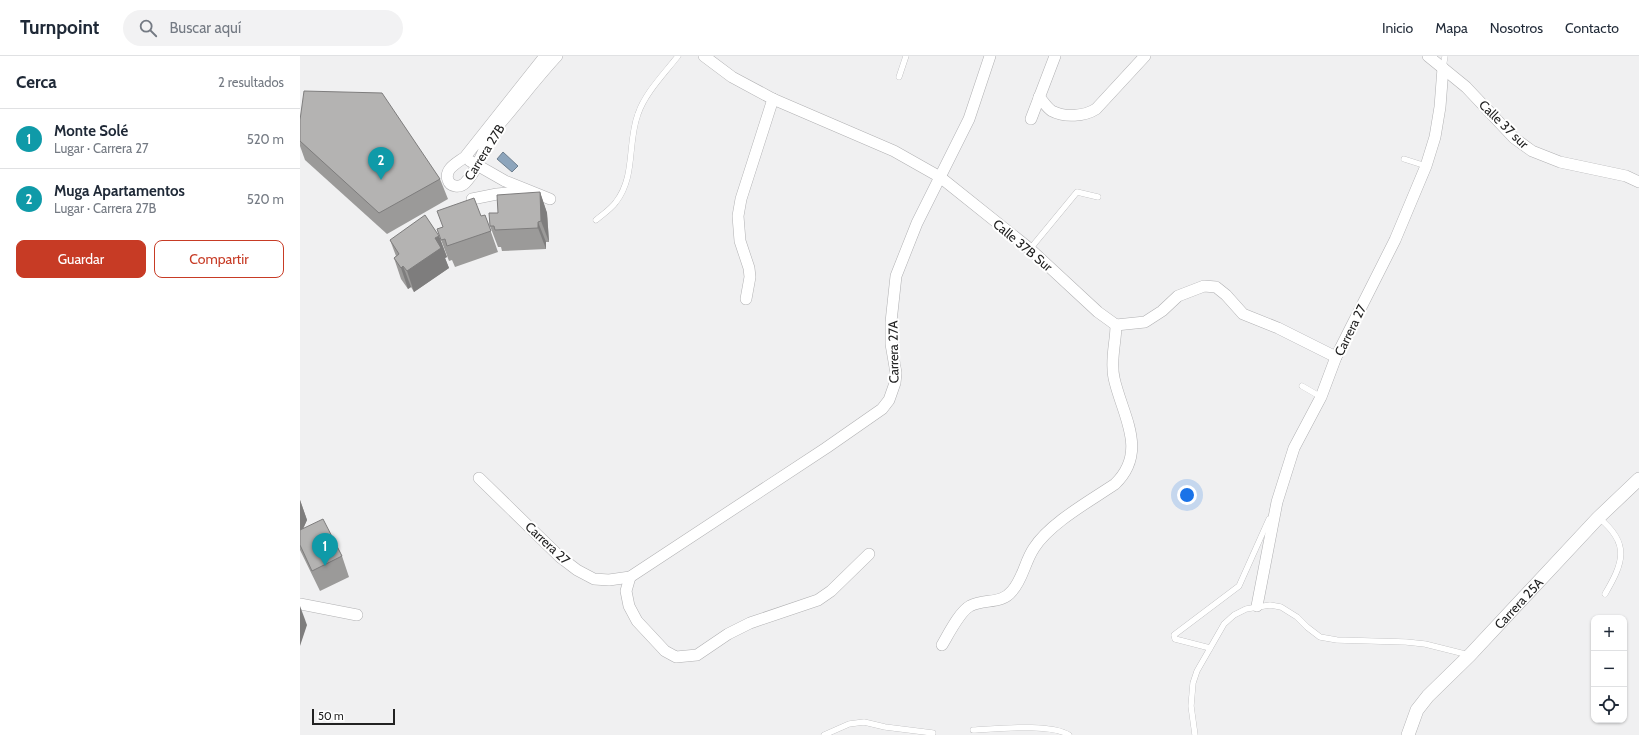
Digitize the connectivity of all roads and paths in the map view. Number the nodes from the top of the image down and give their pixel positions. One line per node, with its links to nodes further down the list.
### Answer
1 (557, 56): 10 (street, Carrera 27B)
2 (678, 56): 26 (lane)
3 (704, 56): 14 (street, Calle 37B Sur)
4 (906, 56): 12 (lane)
5 (990, 56): 20 (street, Carrera 27A)
6 (1055, 56): 13 (street)
7 (1145, 56): 13 (street)
8 (1428, 56): 11 (street, Calle 37 sur)
9 (1445, 56): 11 (lane, Carrera 27)
10 (543, 63): 16 (street, Carrera 27B); 18 (street, Carrera 27B)
11 (1443, 68): 19 (street, Carrera 27); 21 (street, Calle 37 sur)
12 (898, 77)
13 (1039, 97): 15 (street)
14 (773, 99): 20 (street, Calle 37B Sur); 28 (street)
15 (1031, 119)
16 (465, 157): 18 (street); 22 (street, Carrera 27B)
17 (1404, 159): 19 (lane)
18 (476, 166): 22 (street, Carrera 27B); 23 (street)
19 (1426, 166): 30 (street, Carrera 27)
20 (940, 177): 27 (street, Calle 37B Sur); 38 (street, Carrera 27A)
21 (1639, 182)
22 (464, 184): 23 (street)
23 (530, 191): 25 (street)
24 (1098, 197): 27 (lane)
25 (550, 199)
26 (596, 220)
27 (1030, 249): 29 (street, Calle 37B Sur)
28 (746, 299)
29 (1116, 325): 30 (street); 43 (street)
30 (1336, 357): 32 (street, Carrera 27)
31 (1302, 386): 32 (lane)
32 (1321, 397): 35 (street, Carrera 27)
33 (479, 478): 38 (street, Carrera 27)
34 (1639, 479): 36 (street, Carrera 25A)
35 (1277, 502): 41 (street, Carrera 27); 44 (lane)
36 (1598, 518): 39 (lane); 45 (street, Carrera 25A)
37 (869, 554): 38 (street)
38 (630, 577)
39 (1605, 594)
40 (300, 604): 42 (street)
41 (1257, 606): 44 (lane); 45 (lane)
42 (357, 615)
43 (942, 645)
44 (1210, 648): 50 (lane)
45 (1470, 655): 51 (street, Carrera 25A)
46 (973, 730): 49 (lane)
47 (933, 733): 48 (lane)
48 (824, 735)
49 (1069, 735)
50 (1196, 735)
51 (1408, 735)

